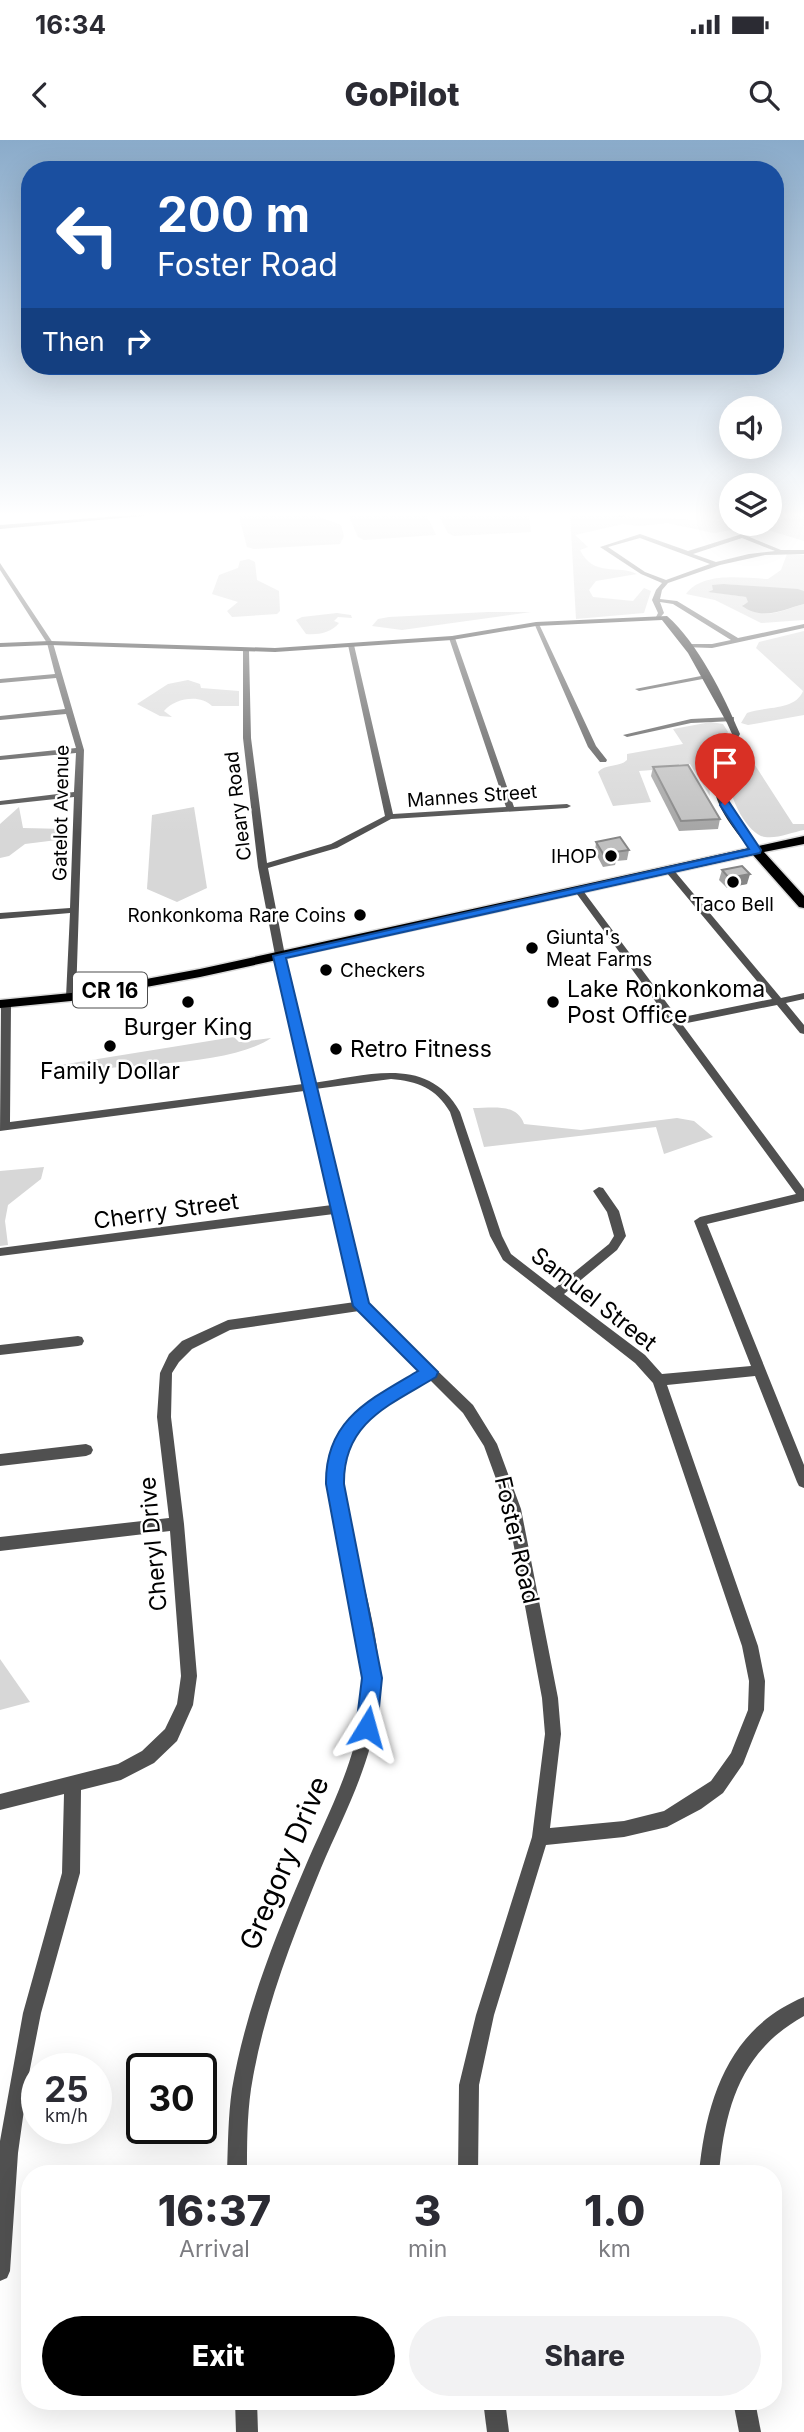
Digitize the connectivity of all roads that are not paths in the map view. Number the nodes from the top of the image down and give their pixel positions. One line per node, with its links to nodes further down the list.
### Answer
1 (36, 621): 9 (street, Gatelot Avenue)
2 (623, 621): 5 (street)
3 (669, 621): 12 (street)
4 (705, 621): 8 (street)
5 (536, 624): 7 (street); 24 (street)
6 (804, 626): 8 (street)
7 (452, 638): 11 (street); 28 (street)
8 (737, 641): 12 (street)
9 (50, 643): 10 (street); 13 (street); 14 (street, Gatelot Avenue)
10 (0, 645)
11 (351, 645): 13 (street); 29 (street)
12 (686, 646): 15 (street)
13 (246, 651): 32 (street, Cleary Road)
14 (59, 676): 16 (street); 18 (street, Gatelot Avenue)
15 (706, 677): 17 (street); 20 (street)
16 (0, 681)
17 (639, 689)
18 (69, 711): 19 (street); 22 (street, Gatelot Avenue)
19 (0, 718)
20 (731, 719): 21 (street); 31 (street)
21 (628, 735)
22 (80, 750): 23 (street); 25 (street, Gatelot Avenue)
23 (0, 758)
24 (603, 760)
25 (79, 794): 26 (street); 36 (street, Gatelot Avenue)
26 (0, 803)
27 (567, 806): 28 (street, Mannes Street)
28 (511, 809): 29 (street, Mannes Street)
29 (389, 817): 32 (street, Mannes Street)
30 (804, 840): 31 (main road, CR 16)
31 (756, 850): 33 (main road, CR 16); 35 (main road)
32 (262, 867): 38 (street, Cleary Road)
33 (669, 870): 34 (main road, CR 16); 41 (street)
34 (578, 890): 38 (main road, CR 16); 43 (street)
35 (804, 904)
36 (75, 910): 37 (street); 40 (street, Gatelot Avenue)
37 (0, 916)
38 (279, 956): 40 (main road, CR 16); 45 (street)
39 (804, 996): 41 (street)
40 (71, 997): 42 (main road, CR 16)
41 (779, 1001): 43 (street); 44 (street)
42 (3, 1004): 46 (street)
43 (676, 1022): 48 (street)
44 (804, 1031)
45 (310, 1086): 46 (street, Samuel Street); 49 (street); 51 (street, Samuel Street)
46 (2, 1127)
47 (599, 1191): 51 (street)
48 (804, 1196): 55 (street)
49 (337, 1209): 50 (street, Cherry Street); 52 (street)
50 (0, 1252)
51 (556, 1294): 57 (street, Samuel Street)
52 (362, 1306): 56 (street, Foster Road); 62 (street, Cheryl Drive)
53 (78, 1341): 54 (street)
54 (0, 1350)
55 (759, 1370): 57 (street); 58 (street)
56 (430, 1372): 66 (street, Foster Road); 68 (street, Gregory Drive)
57 (659, 1380): 66 (street, Samuel Street)
58 (797, 1448): 61 (street)
59 (86, 1450): 60 (street)
60 (0, 1460)
61 (804, 1482)
62 (177, 1524): 63 (street); 64 (street, Cheryl Drive)
63 (0, 1544)
64 (73, 1784): 65 (street, Cheryl Drive); 71 (street)
65 (0, 1802)
66 (540, 1837): 69 (street, Foster Road)
67 (804, 2006): 70 (street)
68 (237, 2165)
69 (468, 2165)
70 (710, 2165)
71 (0, 2272)
72 (246, 2410): 75 (street)
73 (495, 2410): 76 (street)
74 (746, 2410): 77 (street)
75 (247, 2432)
76 (498, 2432)
77 (750, 2432)

